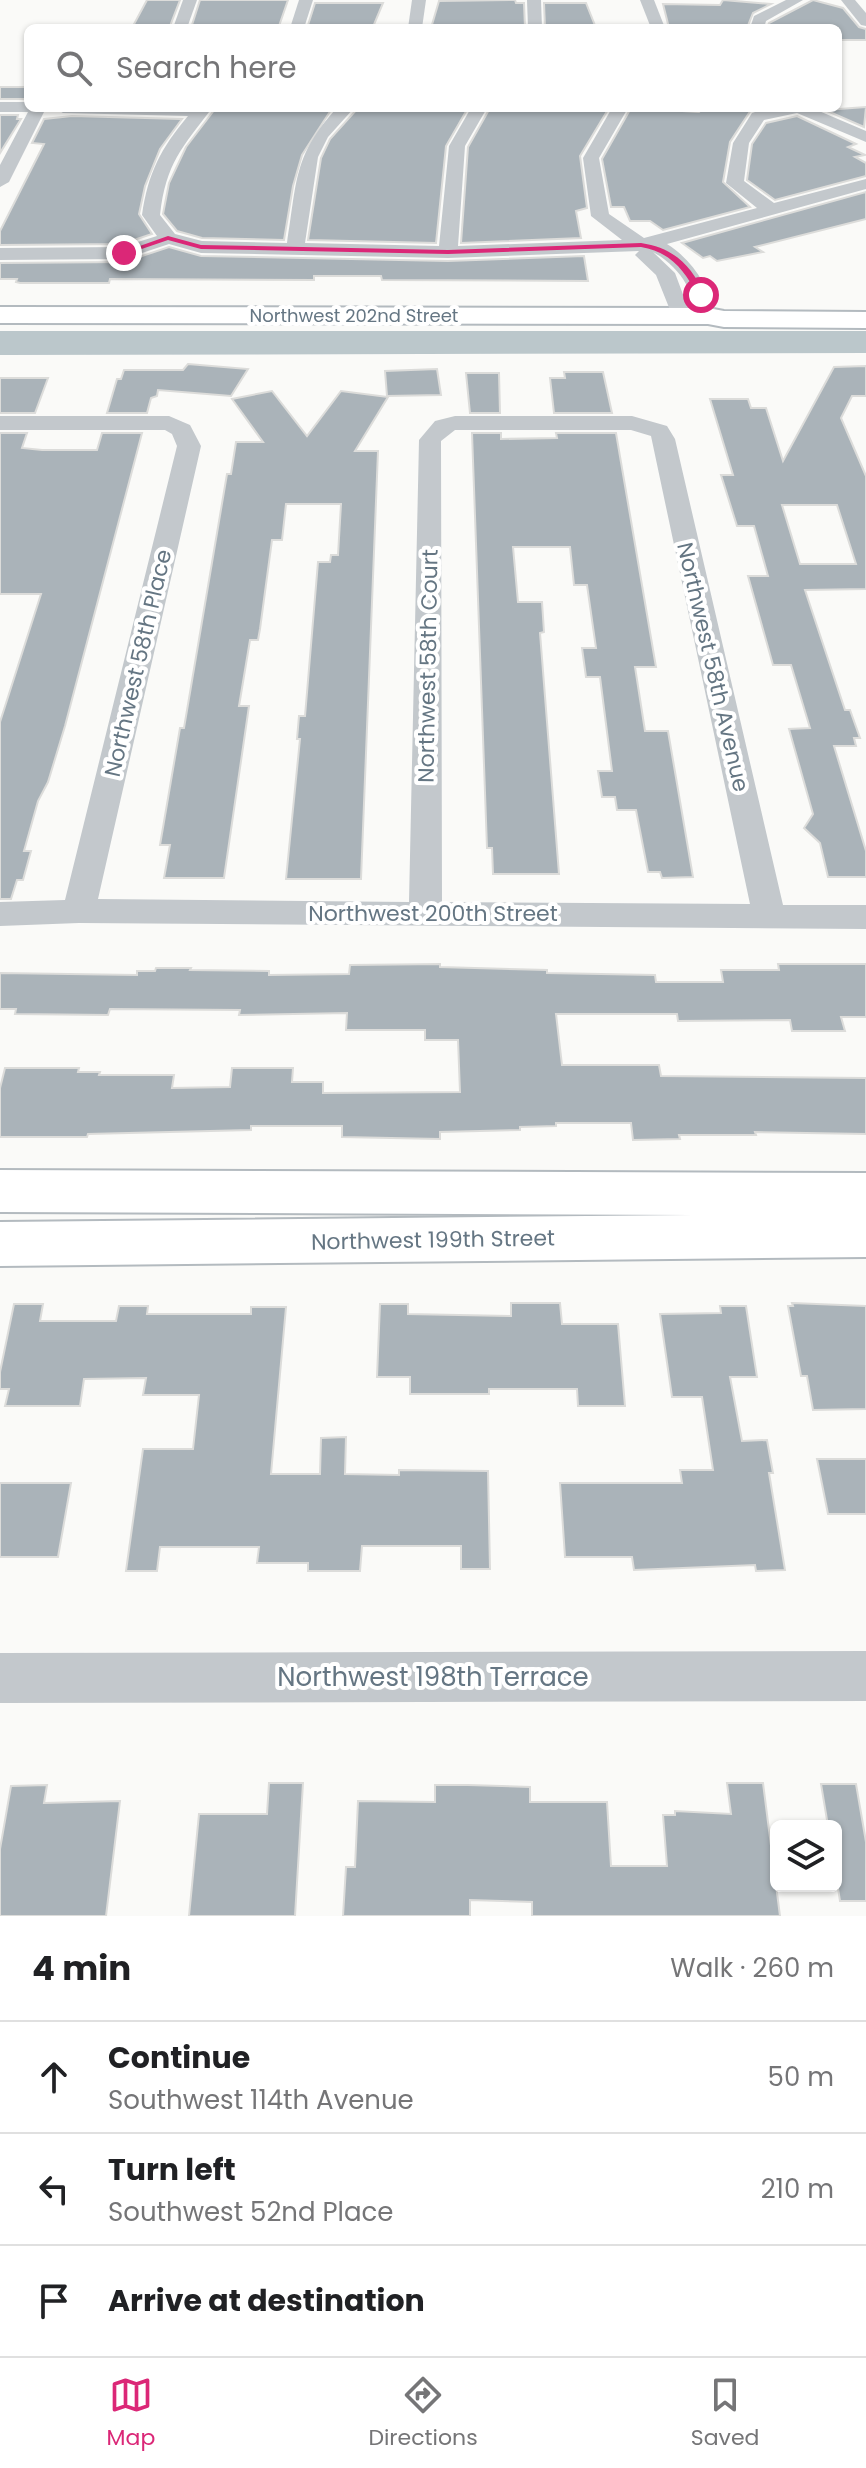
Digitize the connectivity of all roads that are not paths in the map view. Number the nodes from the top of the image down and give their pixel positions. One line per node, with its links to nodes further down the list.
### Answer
1 (190, 0): 9 (street)
2 (306, 0): 10 (street)
3 (419, 0): 11 (street)
4 (534, 0): 12 (street)
5 (647, 0): 13 (street)
6 (796, 0): 14 (street)
7 (848, 0): 8 (street)
8 (866, 22)
9 (181, 24)
10 (298, 24)
11 (416, 24)
12 (535, 24)
13 (656, 24)
14 (758, 24)
15 (0, 107): 16 (street)
16 (24, 107)
17 (36, 112): 25 (street)
18 (200, 112): 28 (street)
19 (342, 112): 30 (street)
20 (477, 112): 31 (street)
21 (618, 112): 29 (street)
22 (778, 112): 27 (street)
23 (808, 112): 24 (street)
24 (866, 137)
25 (0, 182)
26 (866, 184): 27 (street)
27 (770, 209): 29 (street)
28 (168, 238): 30 (street); 32 (street)
29 (641, 245): 31 (street); 33 (street); 34 (street)
30 (295, 249): 31 (street)
31 (448, 252)
32 (0, 254)
33 (678, 261): 34 (street); 35 (street)
34 (662, 273): 35 (street); 38 (street)
35 (694, 280): 39 (street)
36 (866, 307): 39 (street, Northwest 202nd Street)
37 (0, 315): 38 (street, Northwest 202nd Street)
38 (681, 316): 39 (street, Northwest 202nd Street)
39 (708, 316): 40 (street, Northwest 202nd Street)
40 (866, 320)
41 (0, 423): 43 (street, Northwest 58th Place)
42 (443, 426): 44 (street, Northwest 58th Court); 46 (street, Northwest 58th Avenue)
43 (79, 911): 44 (street, Northwest 200th Street); 45 (street, Northwest 200th Street)
44 (425, 913): 46 (street, Northwest 200th Street)
45 (0, 914)
46 (769, 916): 47 (street, Northwest 200th Street)
47 (866, 917)
48 (0, 1191): 49 (street, Northwest 199th Street)
49 (866, 1194)
50 (866, 1235): 51 (street, Northwest 199th Street)
51 (0, 1244)
52 (866, 1676): 53 (street, Northwest 198th Terrace)
53 (0, 1678)

